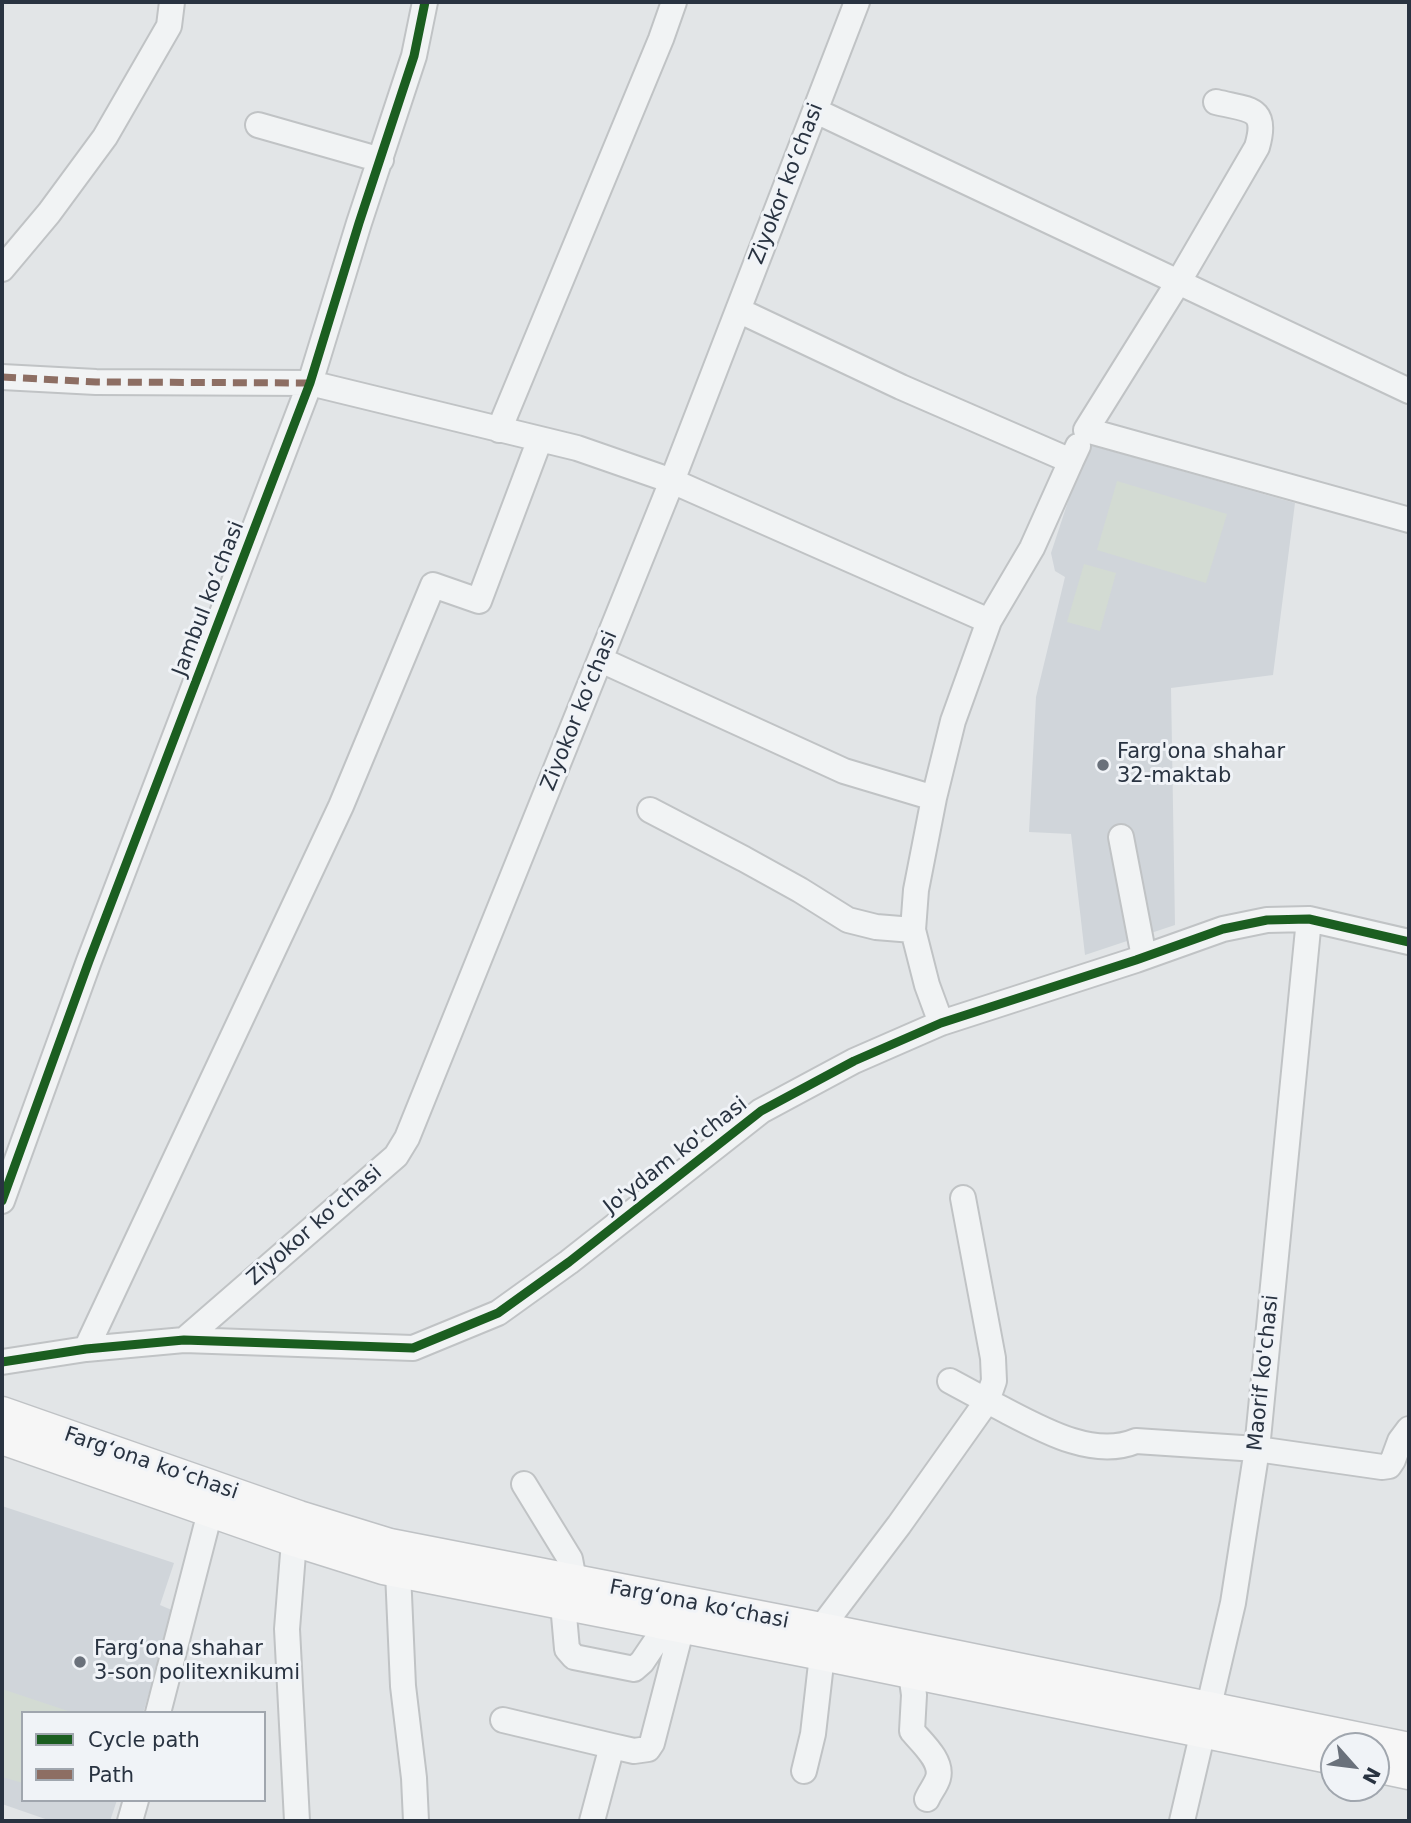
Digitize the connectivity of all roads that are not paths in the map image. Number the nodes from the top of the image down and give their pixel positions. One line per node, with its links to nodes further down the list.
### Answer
1 (172, 2): 9 (street)
2 (425, 2): 8 (street, Jambul koʻchasi)
3 (674, 2): 15 (street)
4 (857, 2): 6 (street, Ziyokor koʻchasi)
5 (1216, 102): 10 (street)
6 (816, 111): 10 (street); 11 (street, Ziyokor koʻchasi)
7 (258, 125): 8 (street)
8 (381, 160): 13 (street, Jambul koʻchasi)
9 (2, 269)
10 (1179, 281): 14 (street); 16 (street)
11 (738, 310): 18 (street); 19 (street, Ziyokor koʻchasi)
12 (2, 377): 13 (street)
13 (310, 383): 15 (street); 32 (street, Jambul koʻchasi)
14 (1409, 391)
15 (499, 430): 17 (street)
16 (1086, 430): 18 (street); 20 (street)
17 (540, 439): 19 (street); 34 (street)
18 (1071, 461): 21 (street)
19 (672, 481): 21 (street); 22 (street, Ziyokor koʻchasi)
20 (1409, 520)
21 (989, 621): 23 (street)
22 (601, 660): 23 (street); 33 (street, Ziyokor koʻchasi)
23 (934, 798): 27 (street)
24 (650, 810): 27 (street)
25 (1121, 837): 29 (street)
26 (1309, 919): 28 (street, Jo'ydam ko'chasi); 29 (street, Jo'ydam ko'chasi); 41 (street, Maorif ko'chasi)
27 (913, 930): 30 (street)
28 (1409, 942)
29 (1144, 957): 30 (street, Jo'ydam ko'chasi)
30 (941, 1023): 33 (street, Jo'ydam ko'chasi)
31 (963, 1198): 37 (street)
32 (2, 1201)
33 (184, 1340): 34 (street, Jo'ydam ko'chasi)
34 (86, 1349): 35 (street, Jo'ydam ko'chasi)
35 (2, 1362)
36 (950, 1381): 37 (street)
37 (987, 1401): 41 (street); 48 (street)
38 (2, 1412): 46 (main road, Fargʻona koʻchasi)
39 (1409, 1429): 41 (street)
40 (2, 1439): 43 (main road, Fargʻona koʻchasi)
41 (1257, 1449): 52 (street, Maorif ko'chasi)
42 (524, 1484): 46 (street)
43 (210, 1512): 44 (main road, Fargʻona koʻchasi); 50 (street)
44 (294, 1541): 45 (main road, Fargʻona koʻchasi); 62 (street)
45 (398, 1572): 46 (main road, Fargʻona koʻchasi); 63 (street)
46 (568, 1592): 47 (main road, Fargʻona koʻchasi); 47 (street); 48 (main road, Fargʻona koʻchasi)
47 (675, 1626): 48 (main road, Fargʻona koʻchasi); 53 (street)
48 (821, 1641): 49 (main road, Fargʻona koʻchasi); 52 (main road, Fargʻona koʻchasi); 57 (street)
49 (911, 1673): 52 (main road, Fargʻona koʻchasi); 59 (street)
50 (159, 1711)
51 (503, 1720): 53 (street)
52 (1206, 1720): 54 (main road, Fargʻona koʻchasi); 55 (main road, Fargʻona koʻchasi); 65 (street, Maorif ko'chasi)
53 (612, 1746): 64 (street)
54 (1409, 1748)
55 (1320, 1755)
56 (1390, 1770): 58 (main road)
57 (804, 1771)
58 (1409, 1774)
59 (927, 1798)
60 (135, 1802): 61 (street)
61 (130, 1821)
62 (298, 1821)
63 (416, 1821)
64 (592, 1821)
65 (1182, 1821)

